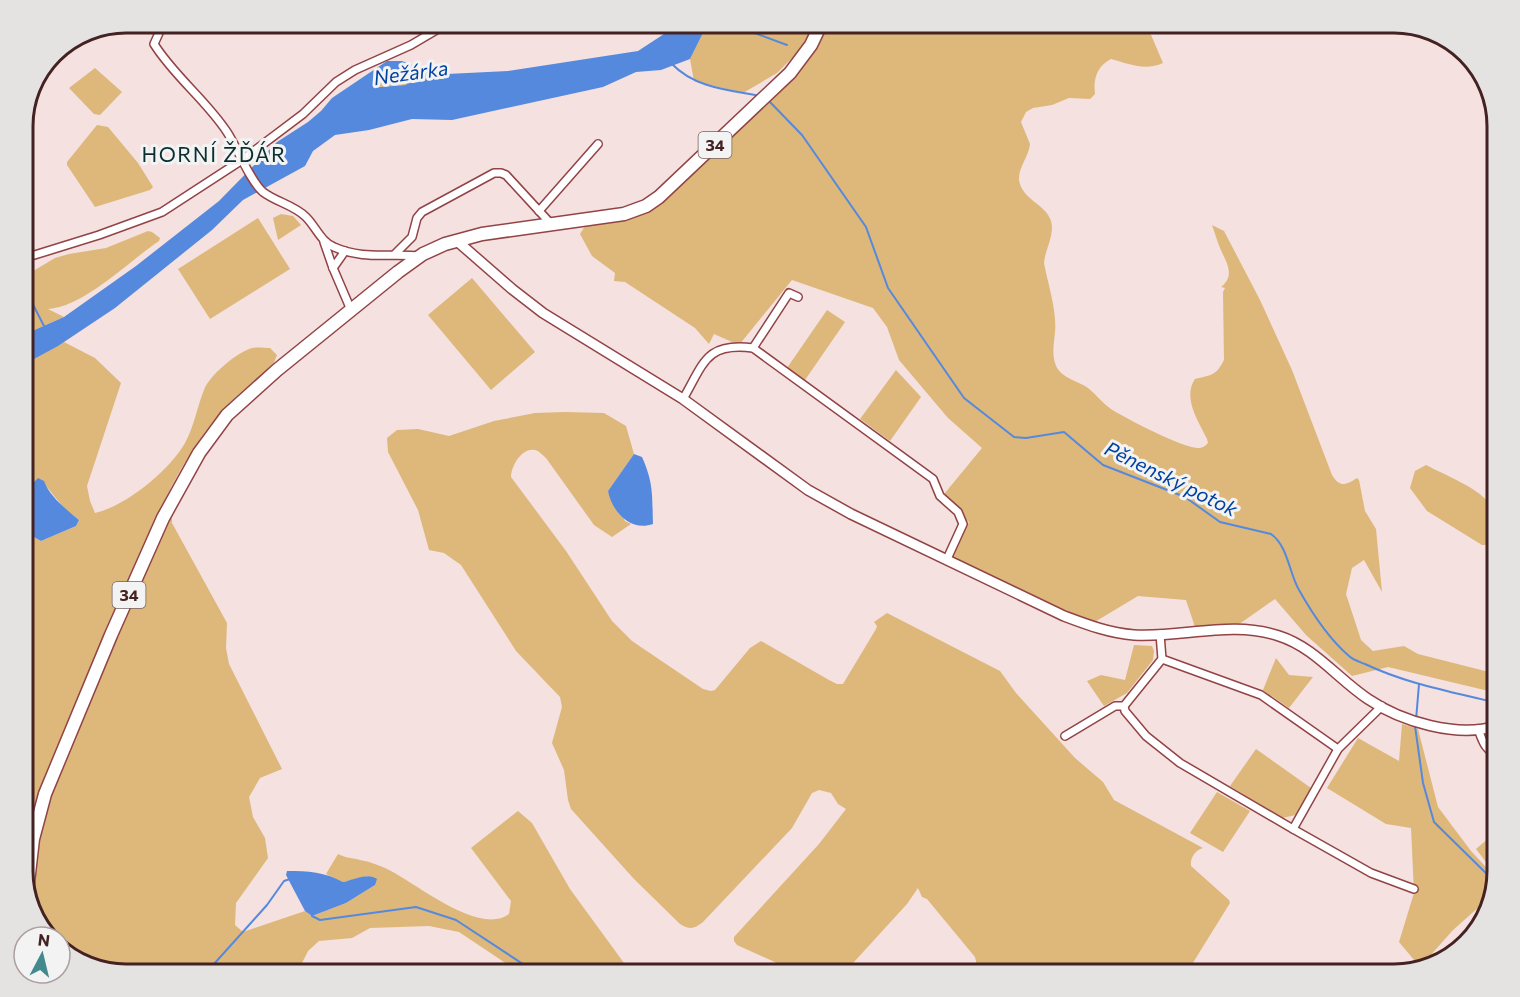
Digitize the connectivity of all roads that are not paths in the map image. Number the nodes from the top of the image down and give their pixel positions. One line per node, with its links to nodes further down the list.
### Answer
1 (159, 33): 5 (street)
2 (431, 33): 5 (street)
3 (817, 33): 7 (main road, 34)
4 (598, 144): 6 (street)
5 (244, 163): 9 (street); 13 (street)
6 (539, 211): 7 (street); 11 (street)
7 (552, 225): 8 (main road, 34)
8 (457, 241): 12 (main road, 34); 18 (street)
9 (324, 242): 10 (street); 14 (street)
10 (345, 251): 11 (street); 14 (street)
11 (395, 254): 12 (street)
12 (420, 256): 16 (main road, 34)
13 (33, 257)
14 (333, 268): 16 (street)
15 (798, 297): 17 (street)
16 (351, 310): 30 (main road, 34)
17 (753, 348): 18 (street); 19 (street)
18 (683, 399): 19 (street)
19 (947, 559): 20 (street)
20 (1160, 634): 21 (street); 23 (street)
21 (1162, 658): 22 (street); 28 (street)
22 (1124, 706): 26 (street); 29 (street)
23 (1382, 706): 25 (street); 28 (street)
24 (1487, 728): 25 (street)
25 (1478, 729): 27 (street)
26 (1065, 736)
27 (1487, 748)
28 (1338, 749): 29 (street)
29 (1293, 829): 31 (street)
30 (33, 839)
31 (1414, 889)

